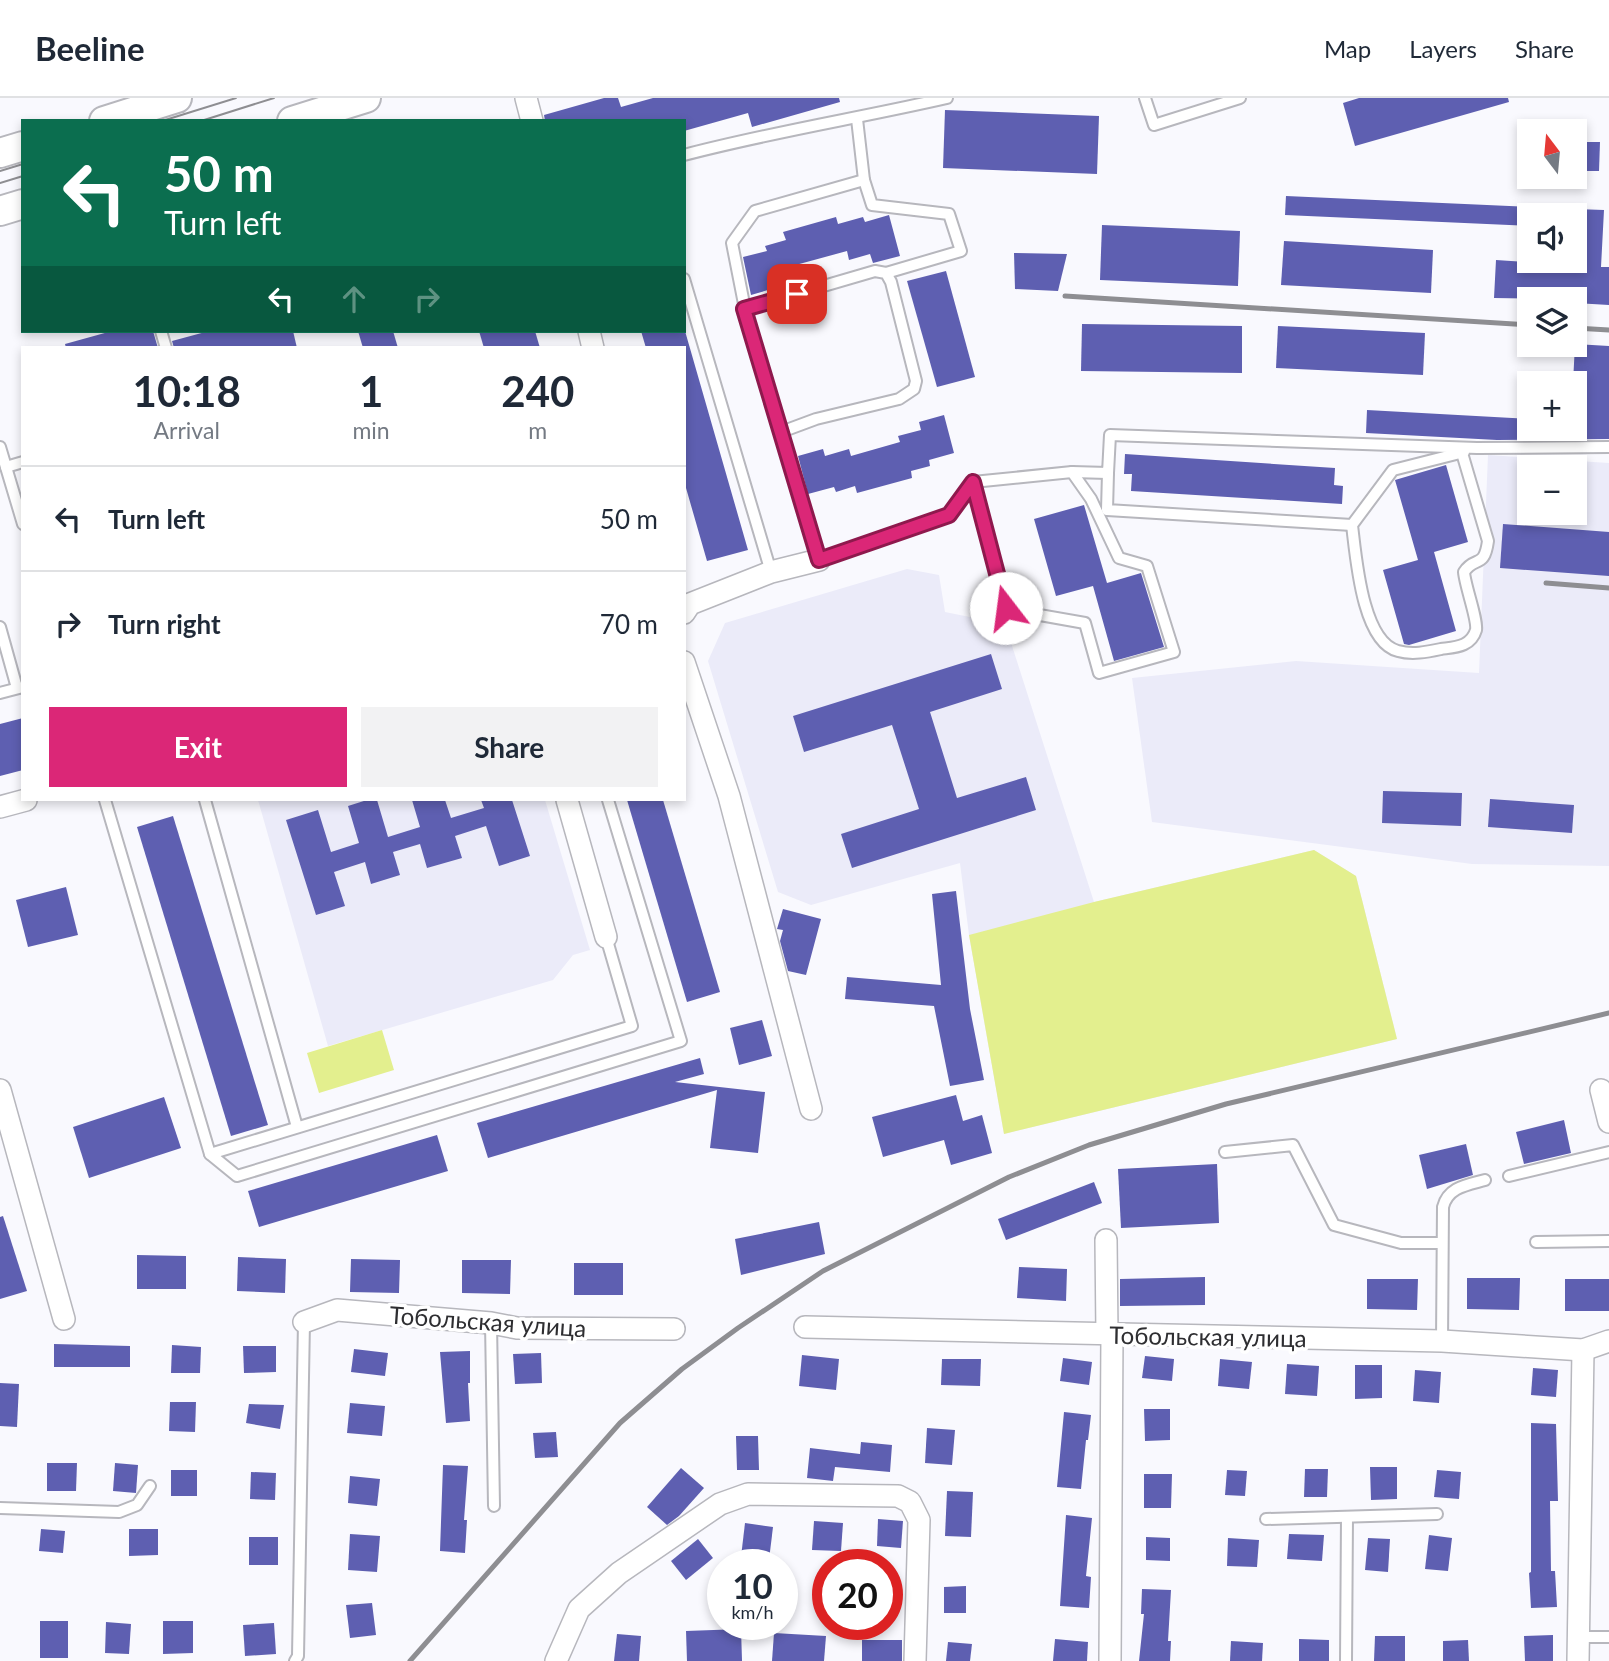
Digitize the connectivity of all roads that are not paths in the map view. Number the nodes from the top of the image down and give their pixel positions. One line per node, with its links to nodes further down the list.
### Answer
1 (177, 98): 7 (main road)
2 (366, 98): 8 (main road)
3 (526, 98): 9 (street)
4 (947, 98): 10 (lane)
5 (1146, 98): 6 (lane)
6 (1240, 98)
7 (110, 119)
8 (298, 119)
9 (531, 119)
10 (858, 119): 13 (lane); 14 (lane)
11 (21, 147): 12 (main road)
12 (0, 153)
13 (686, 154)
14 (864, 180): 17 (lane); 19 (lane)
15 (21, 205): 16 (main road)
16 (0, 211)
17 (887, 273): 19 (lane); 20 (lane)
18 (686, 286): 33 (lane)
19 (744, 309): 20 (lane)
20 (781, 432): 32 (lane)
21 (0, 447): 26 (lane)
22 (1609, 447): 23 (lane)
23 (1477, 448): 24 (lane); 28 (lane)
24 (1462, 453): 31 (lane); 31 (lane)
25 (21, 463): 26 (lane)
26 (6, 467): 30 (lane)
27 (1072, 472): 28 (lane); 29 (lane); 29 (lane)
28 (1108, 473): 31 (lane)
29 (973, 482): 32 (lane)
30 (21, 517)
31 (1352, 525)
32 (819, 560): 33 (street)
33 (771, 572): 34 (street)
34 (686, 610)
35 (0, 627): 37 (lane)
36 (686, 668): 48 (street)
37 (20, 688): 38 (lane)
38 (0, 693)
39 (22, 801): 44 (street)
40 (105, 801): 53 (lane)
41 (205, 801): 50 (lane)
42 (567, 801): 45 (street)
43 (608, 801): 53 (lane)
44 (0, 807)
45 (606, 937): 50 (lane)
46 (0, 1090): 60 (street)
47 (1601, 1090): 49 (street)
48 (811, 1109)
49 (1609, 1122)
50 (297, 1127): 53 (lane)
51 (1225, 1152): 59 (lane)
52 (1609, 1152): 54 (lane)
53 (210, 1154)
54 (1509, 1176)
55 (1485, 1180): 59 (lane)
56 (1106, 1240): 65 (street)
57 (1609, 1241): 58 (lane)
58 (1536, 1242)
59 (1442, 1243): 66 (lane)
60 (64, 1319)
61 (304, 1322): 62 (street, Тобольская улица); 77 (lane)
62 (491, 1323): 64 (street, Тобольская улица); 70 (lane)
63 (805, 1327): 65 (street, Тобольская улица)
64 (674, 1329)
65 (1109, 1334): 66 (street, Тобольская улица); 80 (street)
66 (1442, 1341): 68 (street, Тобольская улица)
67 (1609, 1341): 68 (street, Тобольская улица)
68 (1583, 1350): 75 (street)
69 (150, 1486): 71 (lane)
70 (494, 1506)
71 (0, 1508)
72 (1437, 1514): 73 (lane)
73 (1347, 1517): 74 (lane); 81 (lane)
74 (1266, 1519)
75 (1578, 1637): 76 (lane); 82 (street)
76 (1609, 1637)
77 (295, 1661)
78 (556, 1661): 79 (street)
79 (915, 1661)
80 (1110, 1661)
81 (1346, 1661)
82 (1578, 1661)

